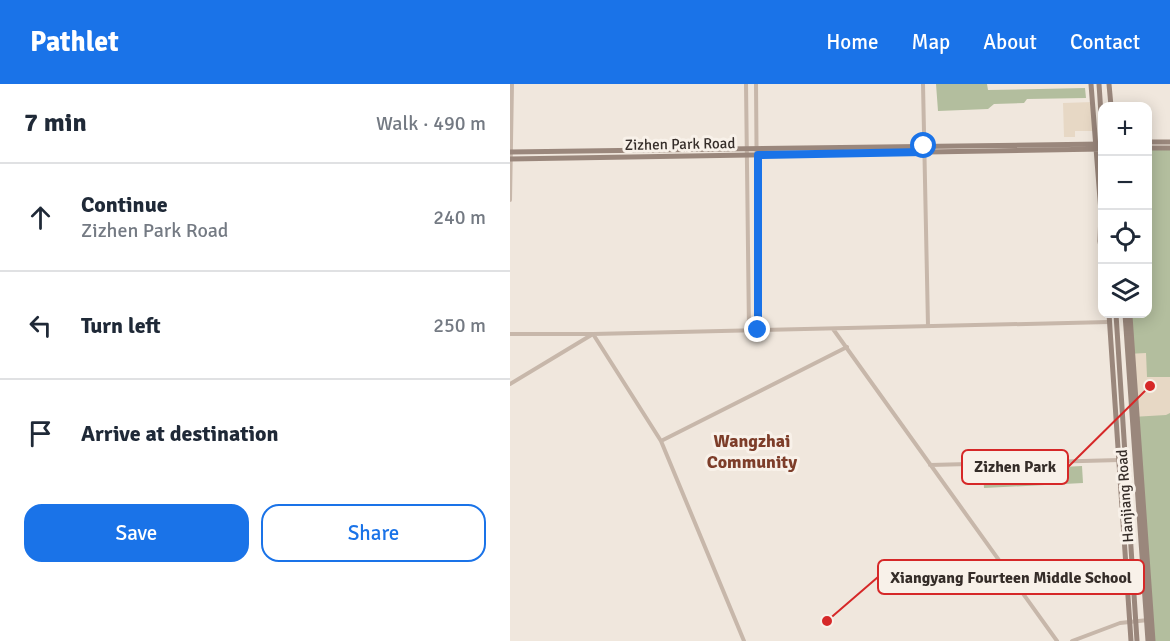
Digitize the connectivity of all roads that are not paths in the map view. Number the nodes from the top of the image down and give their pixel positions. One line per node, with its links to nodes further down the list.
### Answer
1 (512, 84): 19 (street)
2 (746, 84): 17 (street)
3 (756, 84): 18 (street)
4 (923, 84): 16 (street)
5 (1091, 84): 10 (street)
6 (1099, 84): 8 (street)
7 (1109, 84): 9 (street)
8 (1100, 102)
9 (1111, 102)
10 (1098, 139)
11 (1152, 142): 12 (street)
12 (1170, 142)
13 (1098, 147): 16 (street, Zizhen Park Road)
14 (1152, 148): 15 (street)
15 (1170, 148)
16 (924, 149): 18 (street, Zizhen Park Road); 27 (street)
17 (747, 152): 18 (street, Zizhen Park Road); 19 (street, Zizhen Park Road); 29 (street)
18 (757, 152): 30 (street)
19 (511, 155): 21 (street)
20 (1099, 156): 22 (street)
21 (510, 200)
22 (1101, 210)
23 (1109, 318): 26 (street)
24 (1116, 318): 37 (street, Hanjiang Road)
25 (1126, 318): 39 (street, Hanjiang Road)
26 (1109, 322): 27 (street); 36 (street)
27 (928, 326): 28 (street)
28 (833, 328): 30 (street); 33 (street)
29 (749, 330): 30 (street); 32 (street)
30 (758, 330)
31 (510, 334): 32 (street)
32 (593, 334): 34 (street); 35 (street)
33 (847, 347): 35 (street); 38 (street)
34 (510, 384)
35 (661, 441): 41 (street)
36 (1119, 460): 37 (street); 38 (street); 40 (street)
37 (1126, 460): 40 (street, Hanjiang Road)
38 (929, 465): 42 (street)
39 (1149, 620): 40 (street); 46 (street, Hanjiang Road); 47 (street)
40 (1133, 622): 43 (street); 44 (street); 45 (street, Hanjiang Road)
41 (744, 641)
42 (1057, 641)
43 (1072, 641)
44 (1131, 641)
45 (1137, 641)
46 (1148, 641)
47 (1153, 641)

